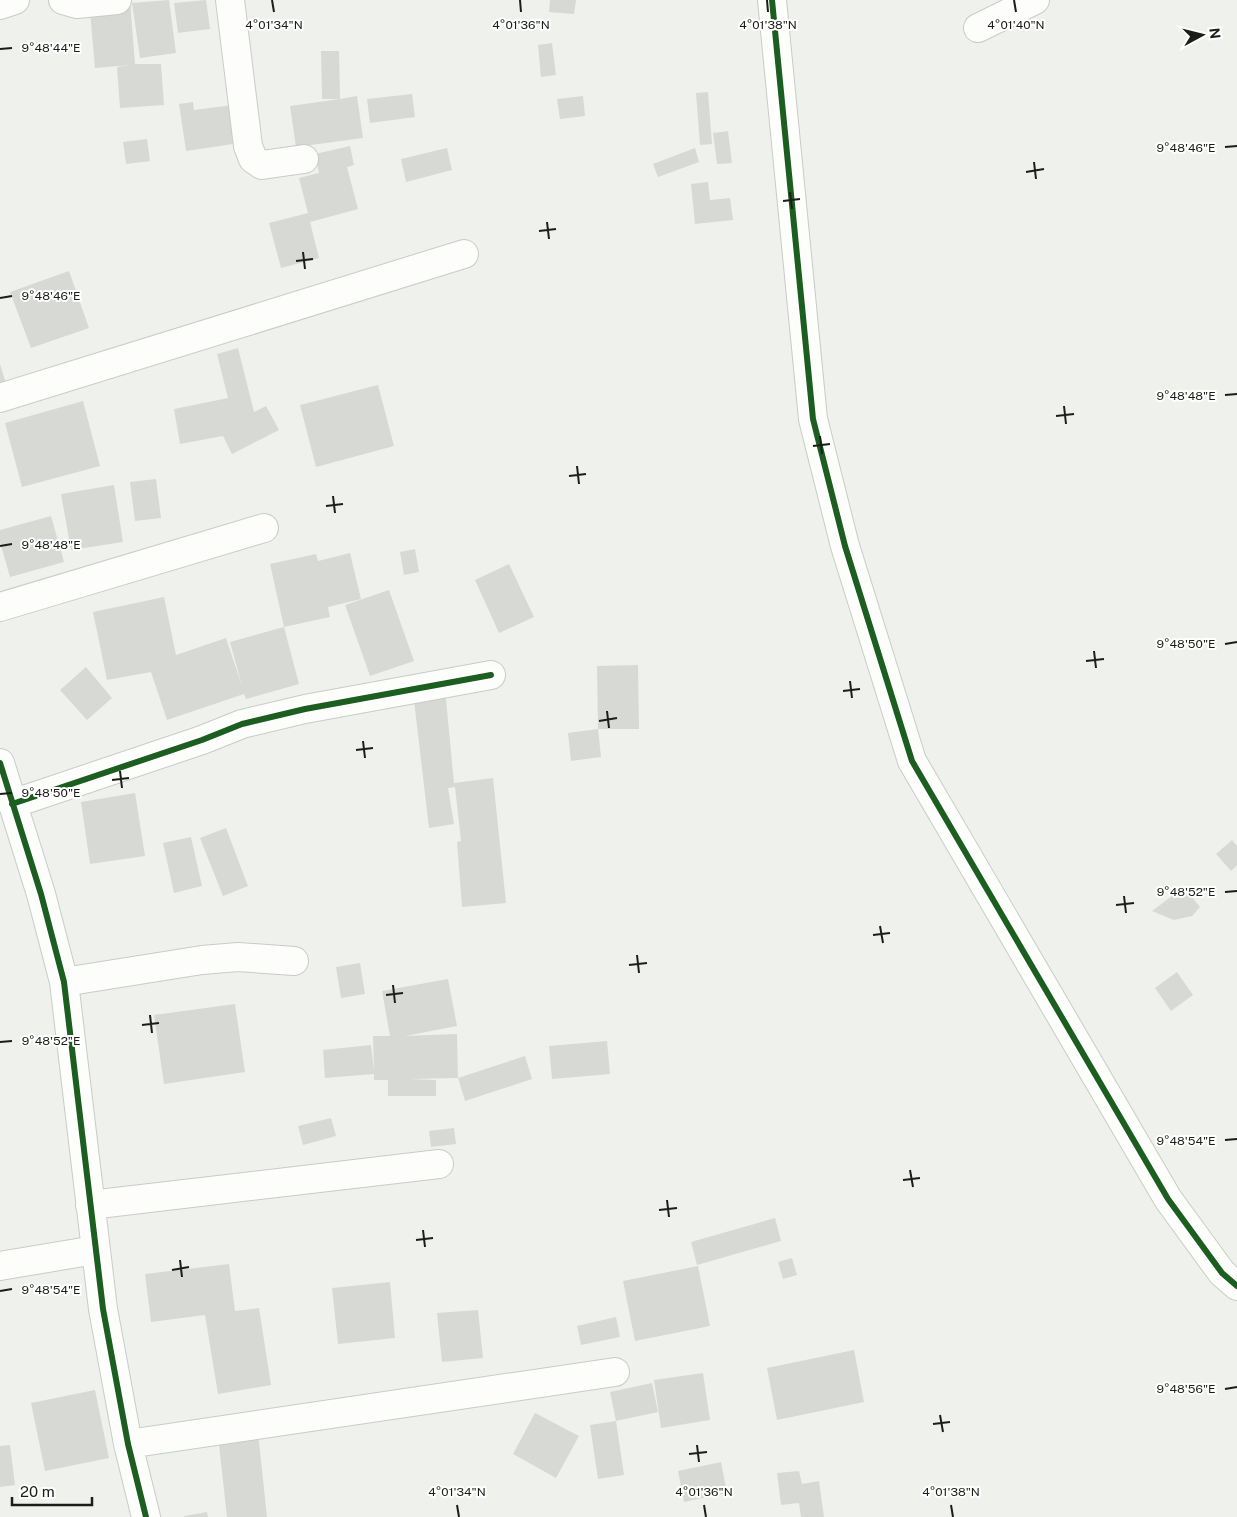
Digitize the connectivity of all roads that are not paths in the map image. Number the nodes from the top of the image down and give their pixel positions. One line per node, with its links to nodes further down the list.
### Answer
1 (15, 0): 7 (street)
2 (63, 0): 3 (street)
3 (117, 0)
4 (230, 0): 9 (street)
5 (772, 0): 23 (street)
6 (1036, 0): 8 (street)
7 (0, 5)
8 (978, 28)
9 (304, 159)
10 (464, 254): 11 (street)
11 (0, 398)
12 (264, 528): 13 (street)
13 (0, 608)
14 (491, 675): 16 (street)
15 (0, 763): 16 (street)
16 (12, 804): 18 (street)
17 (294, 960): 18 (street)
18 (64, 982): 20 (street)
19 (439, 1164): 20 (street)
20 (90, 1204): 21 (street)
21 (95, 1250): 22 (street); 25 (street)
22 (0, 1266)
23 (1237, 1286)
24 (615, 1372): 25 (street)
25 (128, 1444): 26 (street)
26 (146, 1517)

